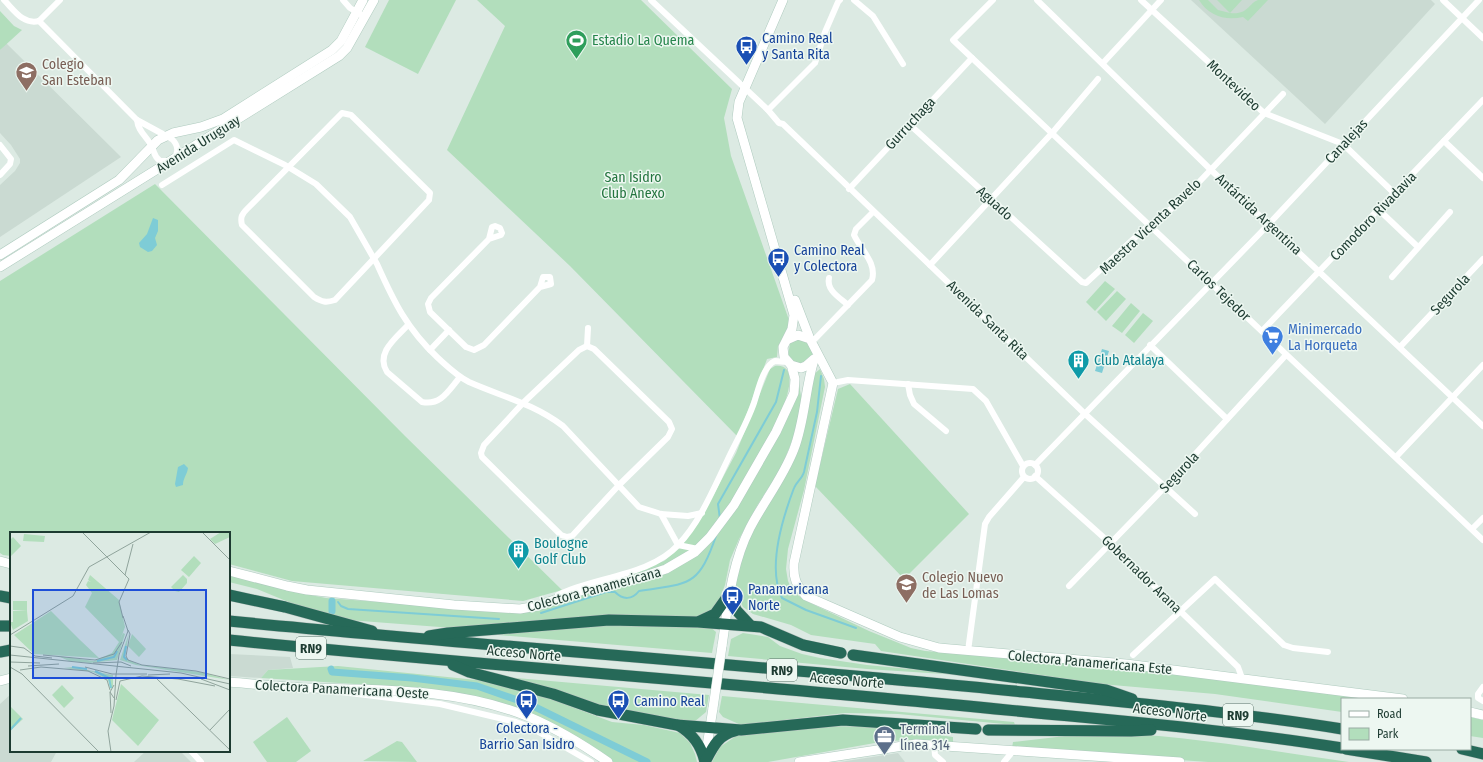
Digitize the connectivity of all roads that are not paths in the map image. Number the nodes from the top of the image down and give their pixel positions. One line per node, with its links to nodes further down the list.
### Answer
1 (4, 0): 19 (street)
2 (60, 0): 19 (street)
3 (343, 0): 17 (street)
4 (363, 0): 17 (street, Avenida Uruguay)
5 (374, 0): 17 (street, Avenida Uruguay)
6 (651, 0): 25 (street, Avenida Santa Rita)
7 (840, 0): 28 (street)
8 (854, 0): 23 (street)
9 (993, 0): 21 (street, Carlos Tejedor)
10 (1037, 0): 22 (street, Antártida Argentina)
11 (1141, 0): 16 (street, Montevideo)
12 (1161, 0): 16 (street)
13 (1443, 0): 18 (street)
14 (1479, 0): 18 (street, Canalejas)
15 (781, 1): 25 (street)
16 (1152, 10): 22 (street); 29 (street, Montevideo)
17 (361, 14): 33 (street, Avenida Uruguay); 38 (street, Avenida Uruguay)
18 (1463, 18): 20 (street); 35 (street, Canalejas)
19 (39, 21): 30 (street)
20 (1483, 38)
21 (972, 58): 31 (street, Gurruchaga); 32 (street, Carlos Tejedor)
22 (1103, 63): 40 (street, Antártida Argentina)
23 (903, 64)
24 (1098, 79): 32 (street)
25 (744, 89): 28 (street, Avenida Santa Rita); 52 (street)
26 (1283, 94): 29 (street, Maestra Vicenta Ravelo)
27 (1483, 100): 34 (street, Comodoro Rivadavia)
28 (769, 111): 44 (street, Avenida Santa Rita)
29 (1264, 113): 35 (street, Montevideo); 40 (street, Maestra Vicenta Ravelo)
30 (137, 120): 33 (street); 37 (street)
31 (909, 124): 44 (street, Gurruchaga); 46 (street, Aguado)
32 (1053, 132): 46 (street); 51 (street, Carlos Tejedor)
33 (165, 136): 37 (street, Avenida Uruguay); 38 (street)
34 (1444, 141): 42 (street); 45 (street, Comodoro Rivadavia)
35 (1343, 144): 45 (street); 50 (street, Canalejas)
36 (0, 145): 41 (street)
37 (152, 146): 38 (street); 55 (street, Avenida Uruguay)
38 (172, 160): 59 (street, Avenida Uruguay)
39 (288, 167): 43 (street); 56 (street); 56 (street); 56 (street)
40 (1210, 169): 50 (street, Antártida Argentina); 51 (street, Maestra Vicenta Ravelo)
41 (0, 175)
42 (1483, 178)
43 (162, 185)
44 (849, 189): 48 (street, Avenida Santa Rita)
45 (1394, 193): 47 (street, Comodoro Rivadavia)
46 (990, 199): 58 (street); 63 (street, Aguado)
47 (1379, 210): 54 (street); 60 (street, Comodoro Rivadavia)
48 (873, 212): 58 (street, Avenida Santa Rita); 66 (street)
49 (1450, 212): 54 (street)
50 (1269, 224): 60 (street, Antártida Argentina); 64 (street, Canalejas)
51 (1150, 225): 63 (street, Maestra Vicenta Ravelo); 64 (street, Carlos Tejedor)
52 (769, 227): 71 (street); 72 (street)
53 (489, 239): 69 (street)
54 (1418, 247): 61 (street)
55 (0, 255)
56 (373, 259): 67 (street)
57 (1483, 259): 75 (street, Segurola)
58 (930, 265): 87 (street, Avenida Santa Rita)
59 (0, 267)
60 (1320, 271): 70 (street, Comodoro Rivadavia); 75 (street, Antártida Argentina)
61 (1392, 276)
62 (829, 278): 66 (street)
63 (1082, 282)
64 (1211, 282): 70 (street, Carlos Tejedor); 73 (street)
65 (540, 287): 69 (street)
66 (848, 305): 72 (street)
67 (408, 325): 76 (street); 81 (street)
68 (588, 328): 74 (street)
69 (449, 330): 76 (street)
70 (1262, 331): 77 (street, Carlos Tejedor)
71 (789, 339): 72 (street); 79 (street)
72 (812, 341): 78 (street); 82 (street)
73 (1150, 345): 87 (street); 88 (street)
74 (587, 346): 86 (street); 96 (street)
75 (1400, 347): 85 (street, Antártida Argentina)
76 (430, 350): 81 (street)
77 (1286, 355): 88 (street, Segurola); 91 (street, Carlos Tejedor)
78 (814, 359): 79 (street); 84 (street)
79 (790, 365): 84 (street); 98 (street); 106 (street, Colectora Panamericana)
80 (1483, 365): 85 (street)
81 (460, 377): 86 (street)
82 (833, 383): 83 (street); 125 (street, Colectora Panamericana Este)
83 (908, 384): 90 (street); 93 (street)
84 (807, 394): 111 (street)
85 (1453, 397): 89 (street, Antártida Argentina); 91 (street)
86 (524, 402): 96 (street); 96 (street)
87 (1084, 413): 92 (street); 97 (street, Avenida Santa Rita)
88 (1227, 419): 97 (street, Segurola)
89 (1483, 426)
90 (946, 431)
91 (1396, 457): 102 (street, Carlos Tejedor)
92 (1035, 465): 93 (street); 94 (street)
93 (1023, 466): 95 (street)
94 (1035, 476): 95 (street); 104 (street, Gobernador Arana)
95 (1024, 477): 125 (street)
96 (618, 485): 99 (street)
97 (1166, 486): 100 (street, Avenida Santa Rita); 104 (street, Segurola)
98 (702, 513): 99 (street); 105 (street)
99 (661, 514): 105 (street)
100 (1195, 514)
101 (1483, 518): 102 (street)
102 (1472, 530): 103 (street, Carlos Tejedor)
103 (1483, 540)
104 (1111, 544): 110 (street, Segurola); 116 (street, Gobernador Arana)
105 (678, 545): 106 (street); 115 (street)
106 (698, 549): 115 (street, Colectora Panamericana)
107 (0, 561): 108 (street)
108 (10, 564)
109 (230, 571): 115 (street, Colectora Panamericana)
110 (1069, 586)
111 (730, 593): 118 (highway); 119 (street); 120 (highway)
112 (230, 595): 121 (highway)
113 (0, 596): 114 (highway)
114 (10, 598)
115 (537, 606)
116 (1180, 610): 127 (street); 130 (street); 133 (street, Gobernador Arana)
117 (230, 621): 121 (highway, Acceso Norte / RN9)
118 (698, 622): 119 (highway); 122 (highway)
119 (726, 624): 120 (highway); 145 (street, bridge)
120 (750, 625): 128 (highway)
121 (391, 637): 122 (highway, Acceso Norte / RN9)
122 (413, 639): 141 (highway, Acceso Norte / RN9)
123 (230, 640): 131 (highway, Acceso Norte / RN9)
124 (10, 650): 126 (highway)
125 (968, 651): 133 (street, Colectora Panamericana Este)
126 (0, 652)
127 (1328, 652)
128 (840, 653)
129 (853, 655): 141 (highway)
130 (1133, 655)
131 (443, 661): 144 (highway); 146 (highway, Acceso Norte / RN9)
132 (10, 678): 134 (street); 136 (street)
133 (1242, 678): 139 (street, Colectora Panamericana Este)
134 (0, 681)
135 (230, 682): 138 (street, Colectora Panamericana Oeste)
136 (0, 685)
137 (1483, 687): 140 (street)
138 (310, 688): 162 (street); 163 (street, Colectora Panamericana Oeste)
139 (1396, 698)
140 (1483, 701)
141 (1150, 705): 148 (highway, Acceso Norte / RN9)
142 (1471, 712): 143 (street)
143 (1483, 715)
144 (677, 724): 145 (highway); 164 (highway)
145 (710, 727): 149 (highway); 164 (street)
146 (1176, 727): 150 (highway); 154 (highway, Acceso Norte / RN9)
147 (976, 729): 149 (highway)
148 (1341, 729)
149 (741, 730): 164 (highway)
150 (988, 730)
151 (934, 745): 157 (street); 165 (street); 166 (street)
152 (1471, 747): 153 (highway)
153 (1483, 747)
154 (1341, 748)
155 (1352, 750): 169 (highway)
156 (1466, 750): 159 (highway)
157 (1013, 751): 160 (street); 167 (street)
158 (192, 752): 161 (street)
159 (1483, 754)
160 (1054, 758): 168 (street)
161 (201, 762)
162 (591, 762)
163 (608, 762)
164 (705, 762)
165 (799, 762)
166 (943, 762)
167 (1004, 762)
168 (1180, 762)
169 (1426, 762)

